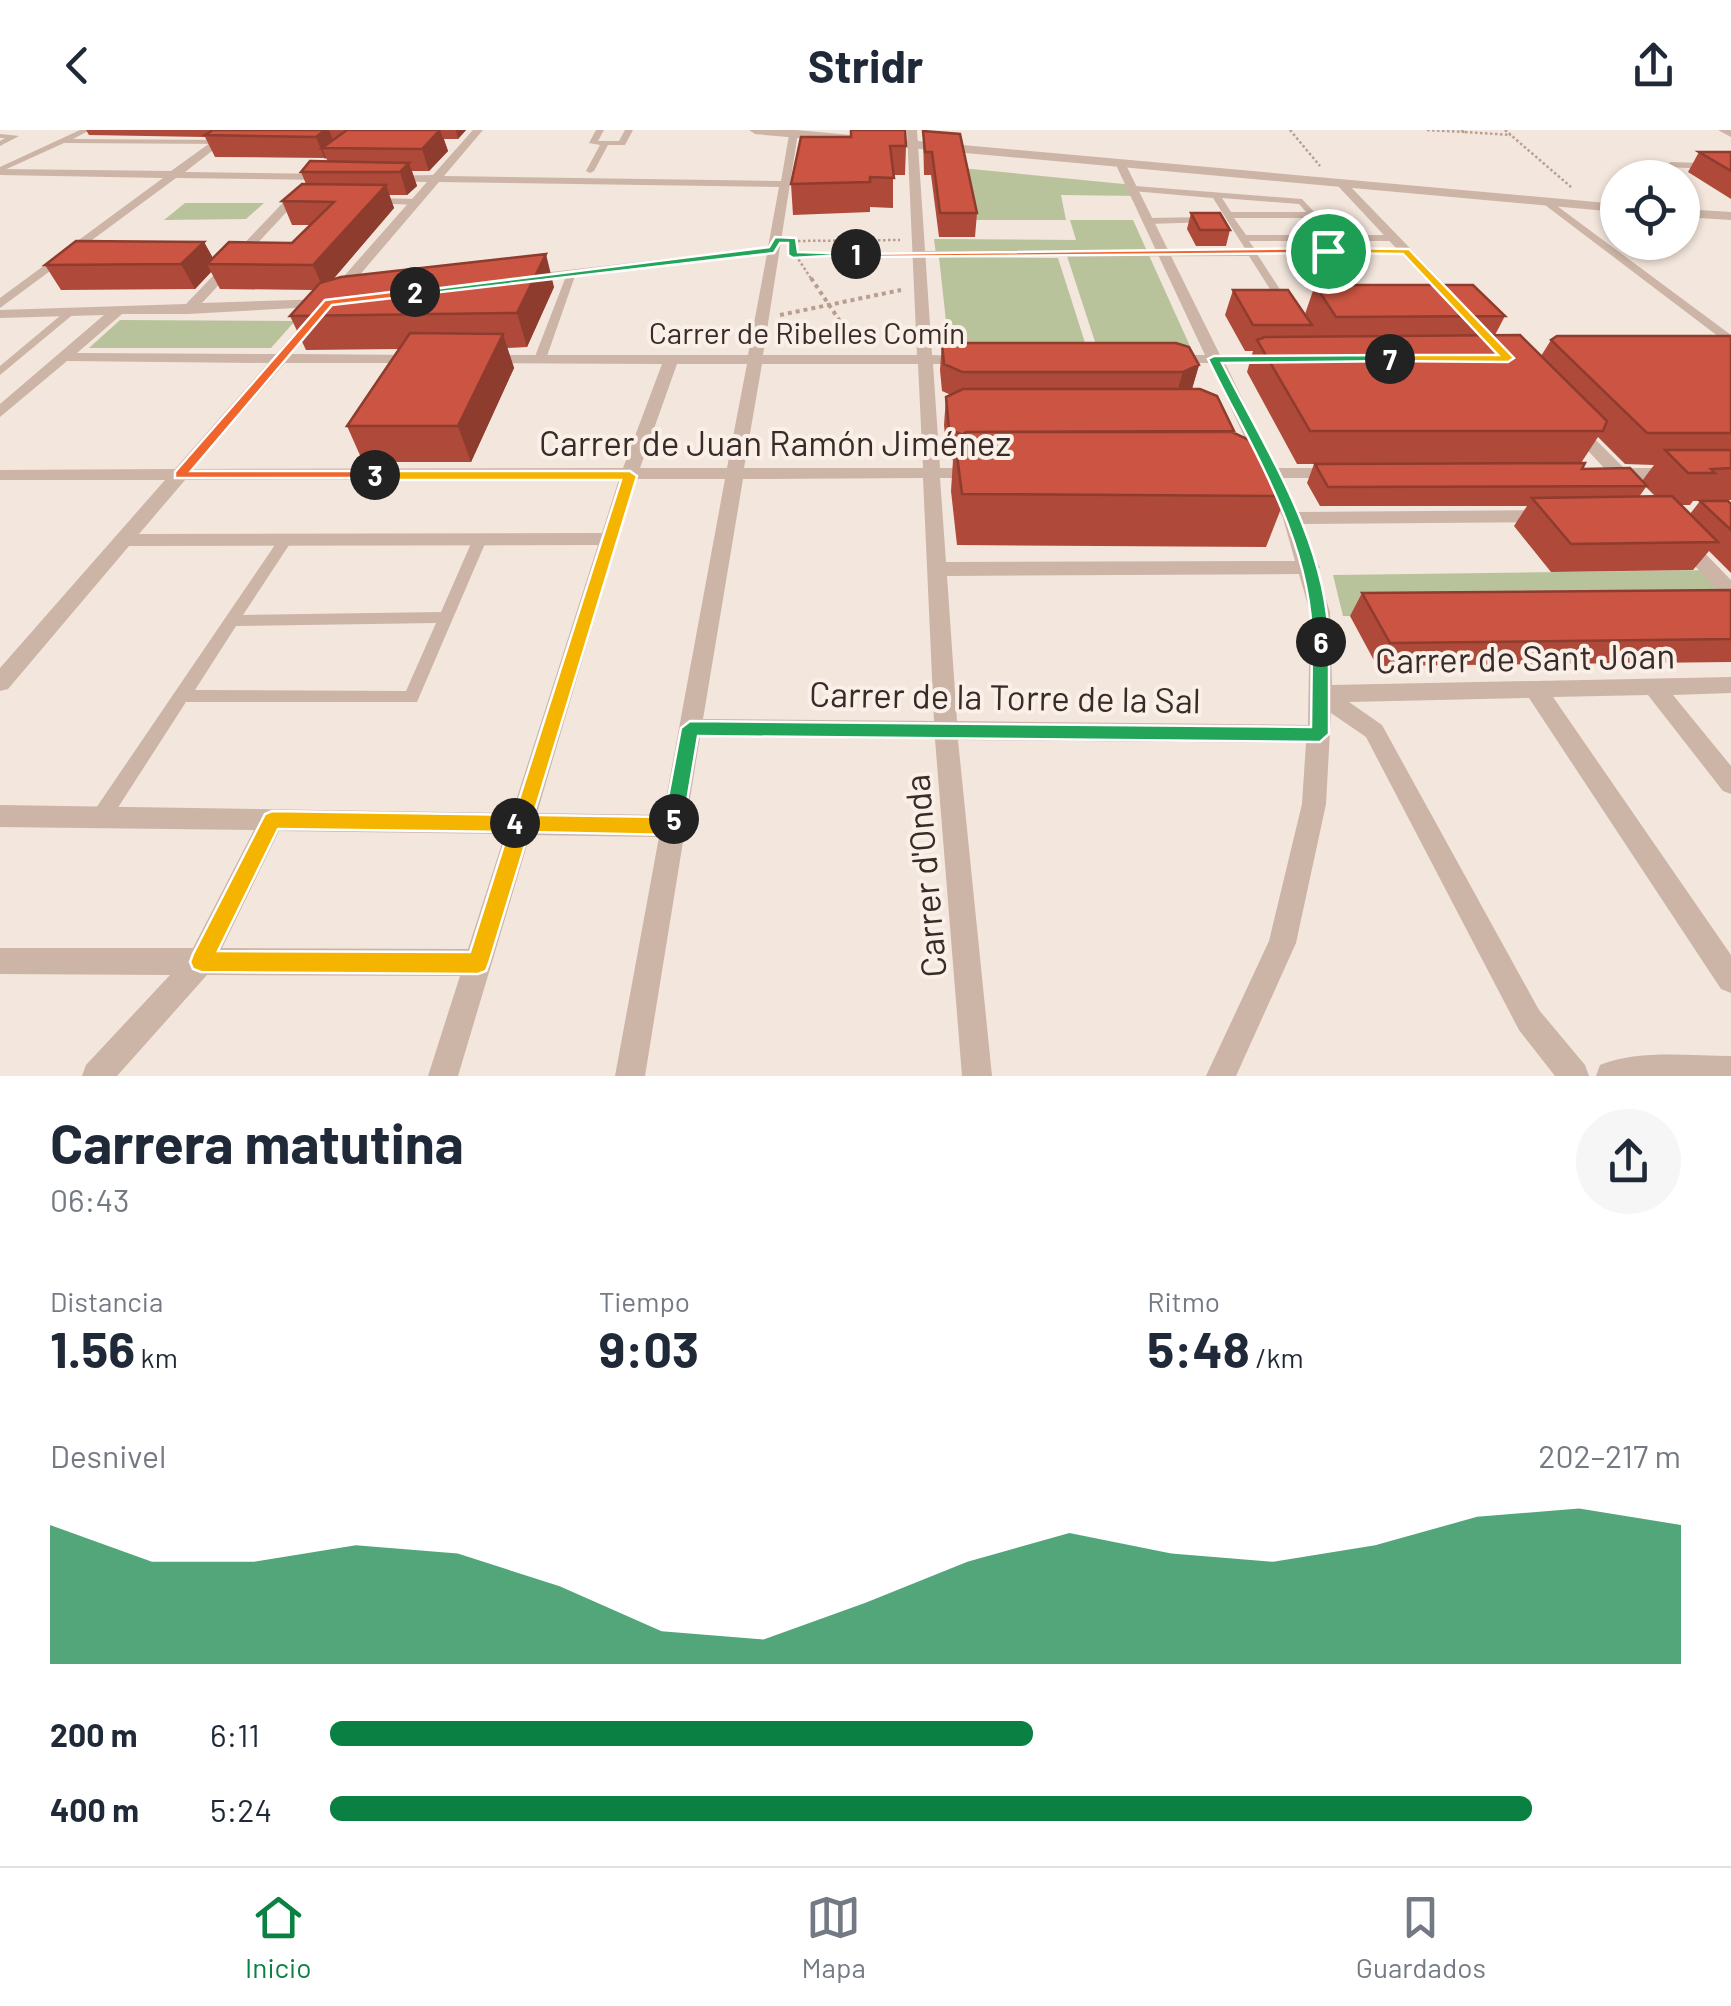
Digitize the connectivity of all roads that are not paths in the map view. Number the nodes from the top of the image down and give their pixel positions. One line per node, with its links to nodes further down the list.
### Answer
1 (83, 130): 12 (street)
2 (478, 130): 17 (street)
3 (600, 130): 14 (street)
4 (629, 130): 14 (street)
5 (756, 130): 7 (street)
6 (1723, 130): 8 (street)
7 (785, 133): 11 (street); 29 (street)
8 (1731, 134)
9 (0, 136): 15 (street)
10 (236, 136): 13 (street)
11 (912, 138): 18 (street); 49 (street, Carrer d'Onda)
12 (63, 141): 13 (street); 22 (street)
13 (218, 142): 24 (street)
14 (605, 143): 23 (street)
15 (0, 144)
16 (446, 145): 17 (street)
17 (465, 145): 28 (street)
18 (1121, 164): 30 (street); 31 (street)
19 (1700, 166): 21 (street)
20 (325, 167): 25 (street)
21 (1730, 168)
22 (0, 171): 24 (street)
23 (590, 171)
24 (174, 174): 25 (street); 54 (street)
25 (313, 176): 26 (street); 33 (street)
26 (348, 177)
27 (366, 177): 28 (street)
28 (436, 178): 29 (street); 36 (street)
29 (785, 184): 45 (street)
30 (1342, 184): 37 (street); 44 (street)
31 (1136, 188): 32 (street); 42 (street)
32 (1215, 194): 41 (street); 41 (street)
33 (290, 201): 34 (street); 55 (street)
34 (308, 201)
35 (362, 201): 36 (street)
36 (416, 202): 53 (street)
37 (1549, 203): 38 (street); 61 (street)
38 (1600, 206)
39 (1700, 214): 40 (street)
40 (1731, 216)
41 (1230, 218): 42 (street); 43 (street)
42 (1148, 221): 47 (street)
43 (1242, 238): 44 (street); 48 (street)
44 (1393, 238): 46 (street)
45 (774, 250): 50 (street); 70 (street)
46 (1406, 251): 48 (street); 60 (street)
47 (1164, 252): 48 (street); 49 (street); 66 (street)
48 (1251, 252): 59 (street)
49 (919, 254): 71 (street, Carrer d'Onda)
50 (571, 273): 51 (street); 68 (street)
51 (515, 280)
52 (347, 300): 53 (street)
53 (329, 302): 55 (street); 63 (street)
54 (0, 304)
55 (188, 310): 56 (street)
56 (117, 311): 57 (street); 62 (street)
57 (72, 312): 58 (street); 74 (street)
58 (0, 314)
59 (1290, 314)
60 (1466, 315)
61 (1731, 342)
62 (63, 357): 63 (street); 77 (street)
63 (280, 358): 64 (street); 88 (street)
64 (440, 359)
65 (460, 359): 68 (street, Carrer de Ribelles Comín)
66 (1214, 359): 67 (street); 73 (street); 76 (street)
67 (1287, 359)
68 (540, 360): 69 (street, Carrer de Ribelles Comín)
69 (671, 360): 70 (street, Carrer de Ribelles Comín); 89 (street)
70 (754, 360): 71 (street, Carrer de Ribelles Comín); 90 (street)
71 (925, 360): 72 (street, Carrer de Ribelles Comín); 79 (street, Carrer d'Onda)
72 (976, 360)
73 (1156, 360)
74 (0, 372)
75 (1218, 408): 76 (street)
76 (1238, 408): 82 (street)
77 (0, 412)
78 (1560, 413): 86 (street)
79 (932, 473): 80 (street, Carrer de Juan Ramón Jiménez); 90 (street, Carrer de Juan Ramón Jiménez); 100 (street, Carrer d'Onda)
80 (991, 473)
81 (1229, 473): 82 (street)
82 (1268, 473): 83 (street); 93 (street)
83 (1366, 473)
84 (1694, 473): 86 (street)
85 (1579, 474): 86 (street)
86 (1618, 474): 91 (street)
87 (0, 475): 88 (street, Carrer de Juan Ramón Jiménez)
88 (180, 475): 89 (street, Carrer de Juan Ramón Jiménez); 97 (street)
89 (630, 476): 90 (street, Carrer de Juan Ramón Jiménez); 96 (street)
90 (734, 476): 110 (street)
91 (1634, 490)
92 (1562, 516): 93 (street)
93 (1292, 518): 99 (street)
94 (1670, 529): 101 (street)
95 (480, 539): 96 (street); 98 (street); 102 (street)
96 (610, 539): 117 (street)
97 (124, 540): 98 (street); 104 (street)
98 (286, 540): 103 (street)
99 (1310, 568): 100 (street); 108 (street)
100 (937, 569): 111 (street, Carrer d'Onda)
101 (1731, 592)
102 (446, 617): 103 (street); 109 (street)
103 (231, 621): 109 (street)
104 (0, 683)
105 (1731, 686): 106 (street, Carrer de Sant Joan)
106 (1654, 687): 107 (street, Carrer de Sant Joan); 113 (street)
107 (1535, 689): 108 (street, Carrer de Sant Joan); 122 (street)
108 (1321, 694): 112 (street); 129 (street)
109 (181, 696): 115 (street)
110 (690, 728): 111 (street, Carrer de la Torre de la Sal); 118 (street)
111 (946, 731): 112 (street, Carrer de la Torre de la Sal); 127 (street, Carrer d'Onda)
112 (1320, 734): 128 (street)
113 (1730, 781)
114 (0, 816): 115 (street)
115 (101, 817): 116 (street)
116 (272, 820): 117 (street); 120 (street)
117 (521, 823): 118 (street); 121 (street)
118 (673, 826): 126 (street)
119 (0, 961): 120 (street)
120 (201, 962): 121 (street); 124 (street)
121 (478, 963): 125 (street)
122 (1731, 979)
123 (1731, 1072): 130 (street)
124 (97, 1076)
125 (443, 1076)
126 (630, 1076)
127 (977, 1076)
128 (1222, 1076)
129 (1574, 1076)
130 (1611, 1076)

